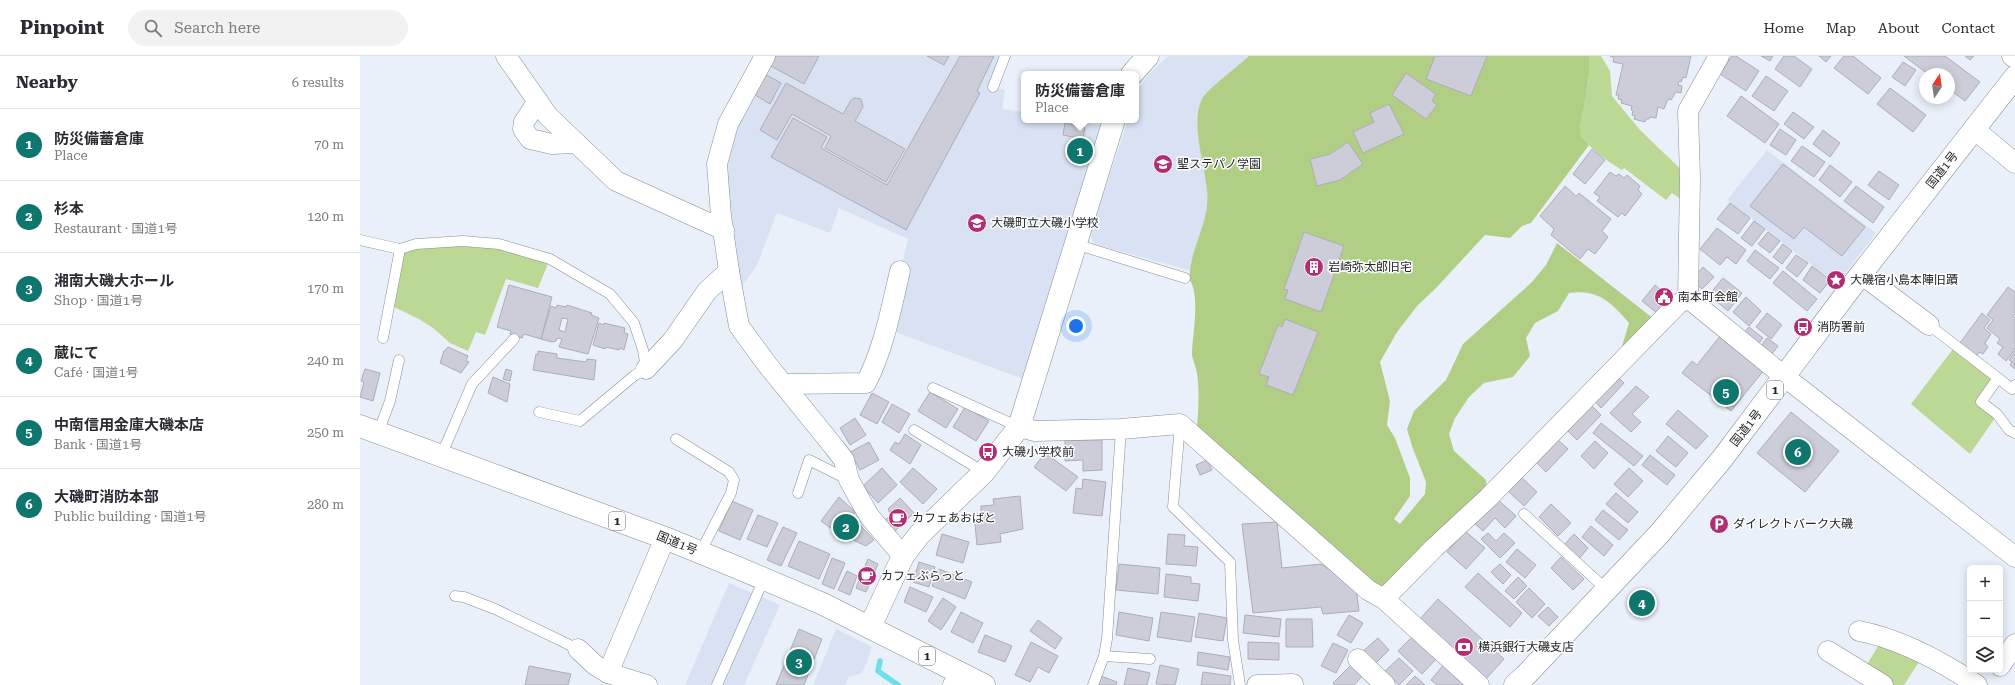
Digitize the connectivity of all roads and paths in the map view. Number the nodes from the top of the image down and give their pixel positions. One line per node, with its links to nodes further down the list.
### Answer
1 (506, 56): 11 (street)
2 (765, 56): 16 (street)
3 (1005, 56): 10 (lane)
4 (1148, 56): 8 (main road)
5 (1719, 56): 26 (street)
6 (2012, 56): 7 (street)
7 (2015, 58)
8 (1135, 71)
9 (2015, 77): 13 (main road, 国道1号 / 1)
10 (993, 87)
11 (538, 101): 14 (street); 14 (street)
12 (1113, 123): 18 (main road)
13 (1975, 130): 15 (street); 22 (main road, 国道1号 / 1)
14 (574, 142): 16 (street)
15 (2015, 163)
16 (724, 230): 20 (street)
17 (360, 240): 19 (lane)
18 (1075, 244): 23 (lane); 39 (main road)
19 (400, 249): 28 (lane); 31 (lane)
20 (729, 271): 24 (street); 25 (street)
21 (900, 271): 34 (street)
22 (1861, 274): 27 (street); 32 (main road, 国道1号 / 1)
23 (1185, 278)
24 (708, 291): 25 (street); 31 (street)
25 (734, 298): 34 (street)
26 (1688, 298): 32 (street); 57 (street)
27 (1929, 325): 33 (lane)
28 (383, 338)
29 (514, 338): 45 (lane)
30 (399, 360): 41 (lane)
31 (646, 368): 37 (lane)
32 (1785, 377): 53 (street); 55 (main road, 国道1号 / 1)
33 (1998, 378): 35 (lane); 43 (lane)
34 (784, 384): 47 (street)
35 (2015, 385)
36 (933, 388): 39 (lane)
37 (539, 412)
38 (1180, 424): 40 (street); 57 (street); 75 (lane)
39 (1019, 426): 40 (street); 46 (main road)
40 (1121, 429): 63 (lane)
41 (369, 430): 45 (main road, 国道1号 / 1)
42 (914, 430): 46 (lane)
43 (2015, 433)
44 (676, 439): 51 (lane)
45 (441, 456): 50 (main road, 国道1号 / 1)
46 (984, 472): 52 (main road)
47 (849, 480): 48 (lane); 52 (street)
48 (798, 493)
49 (1524, 514): 55 (lane)
50 (665, 538): 51 (main road, 国道1号 / 1); 67 (street)
51 (700, 553): 54 (main road, 国道1号 / 1)
52 (903, 556): 58 (main road)
53 (2015, 557)
54 (764, 579): 58 (main road, 国道1号 / 1); 72 (lane)
55 (1607, 590): 79 (main road, 国道1号 / 1)
56 (455, 596): 61 (lane)
57 (1384, 599): 78 (street)
58 (870, 627): 69 (main road, 国道1号 / 1)
59 (1859, 631): 81 (street)
60 (2015, 644): 66 (street)
61 (578, 650): 67 (street)
62 (1828, 651): 80 (street)
63 (1104, 656): 64 (lane); 74 (lane)
64 (1150, 659)
65 (1358, 659): 77 (street)
66 (2003, 662)
67 (608, 673): 71 (street)
68 (1995, 673): 82 (street)
69 (956, 679): 73 (main road, 国道1号 / 1)
70 (1293, 684): 76 (street)
71 (647, 685)
72 (717, 685)
73 (984, 685)
74 (1093, 685)
75 (1240, 685)
76 (1257, 685)
77 (1386, 685)
78 (1479, 685)
79 (1515, 685)
80 (1883, 685)
81 (1976, 685)
82 (1987, 685)

